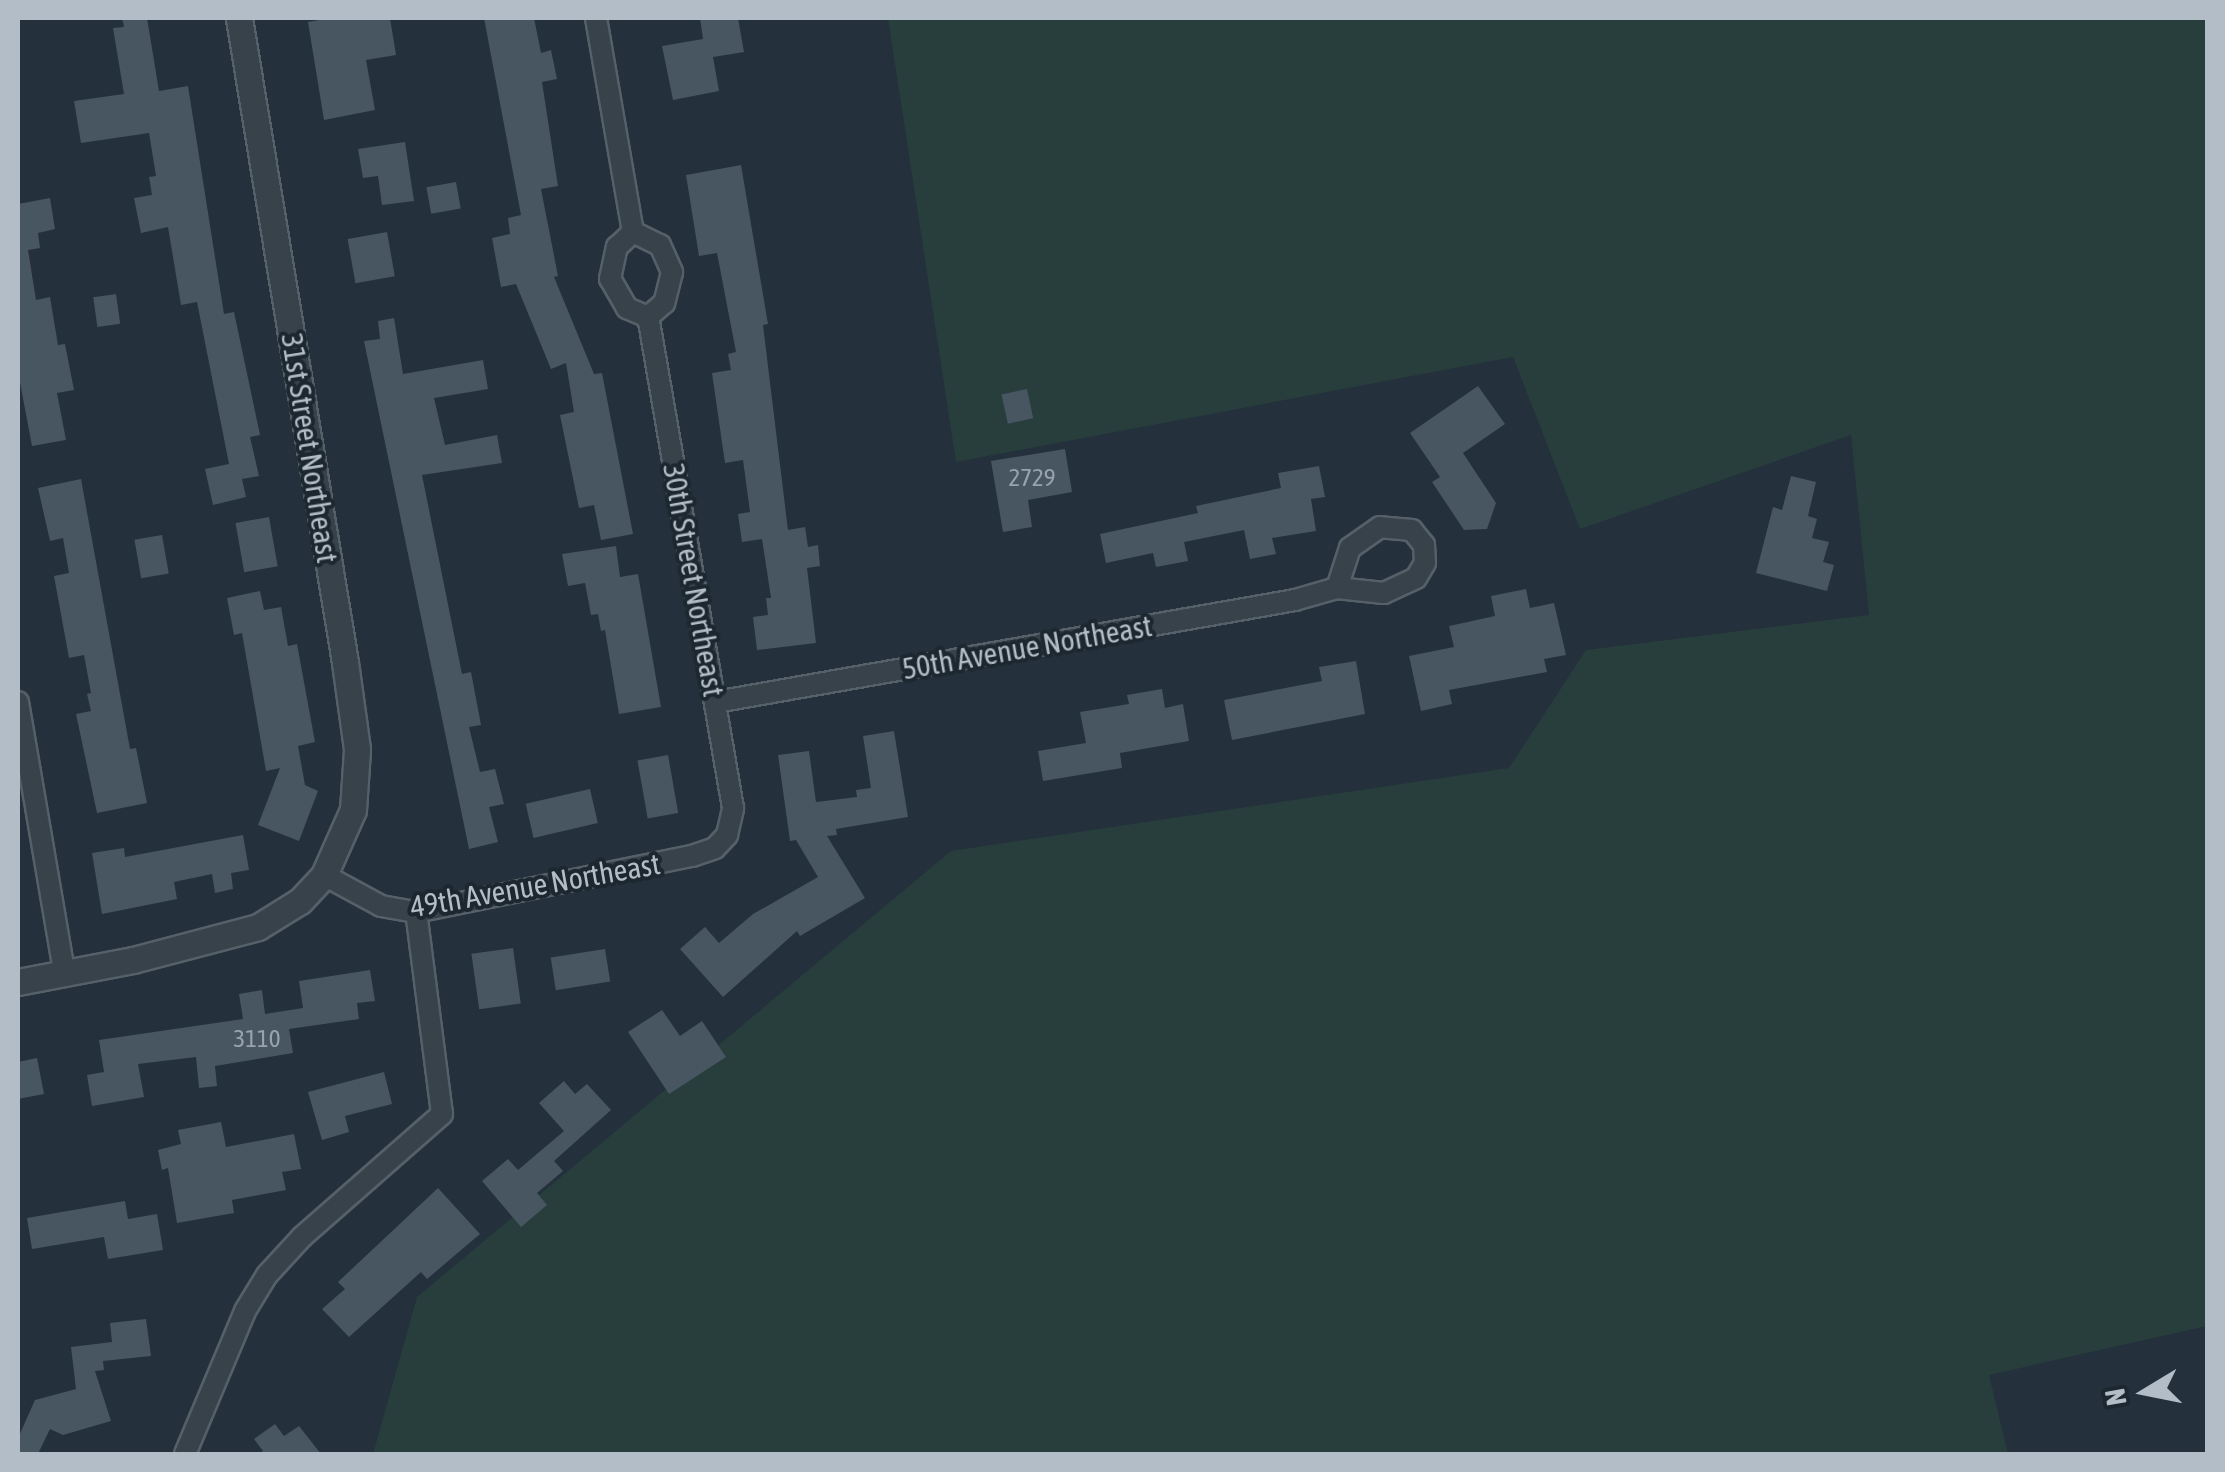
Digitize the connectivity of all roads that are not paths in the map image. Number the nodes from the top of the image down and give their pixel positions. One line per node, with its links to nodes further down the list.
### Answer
1 (238, 18): 9 (street, 31st Street Northeast)
2 (596, 18): 3 (street)
3 (634, 232): 4 (street); 4 (street)
4 (648, 317): 7 (street, 30th Street Northeast)
5 (1336, 588): 7 (street, 50th Avenue Northeast)
6 (18, 702): 11 (street)
7 (716, 702): 8 (street, 30th Street Northeast)
8 (723, 842): 10 (street, 49th Avenue Northeast)
9 (324, 875): 10 (street, 49th Avenue Northeast); 11 (street)
10 (416, 912): 13 (street)
11 (64, 972): 12 (street)
12 (18, 982)
13 (186, 1454)

